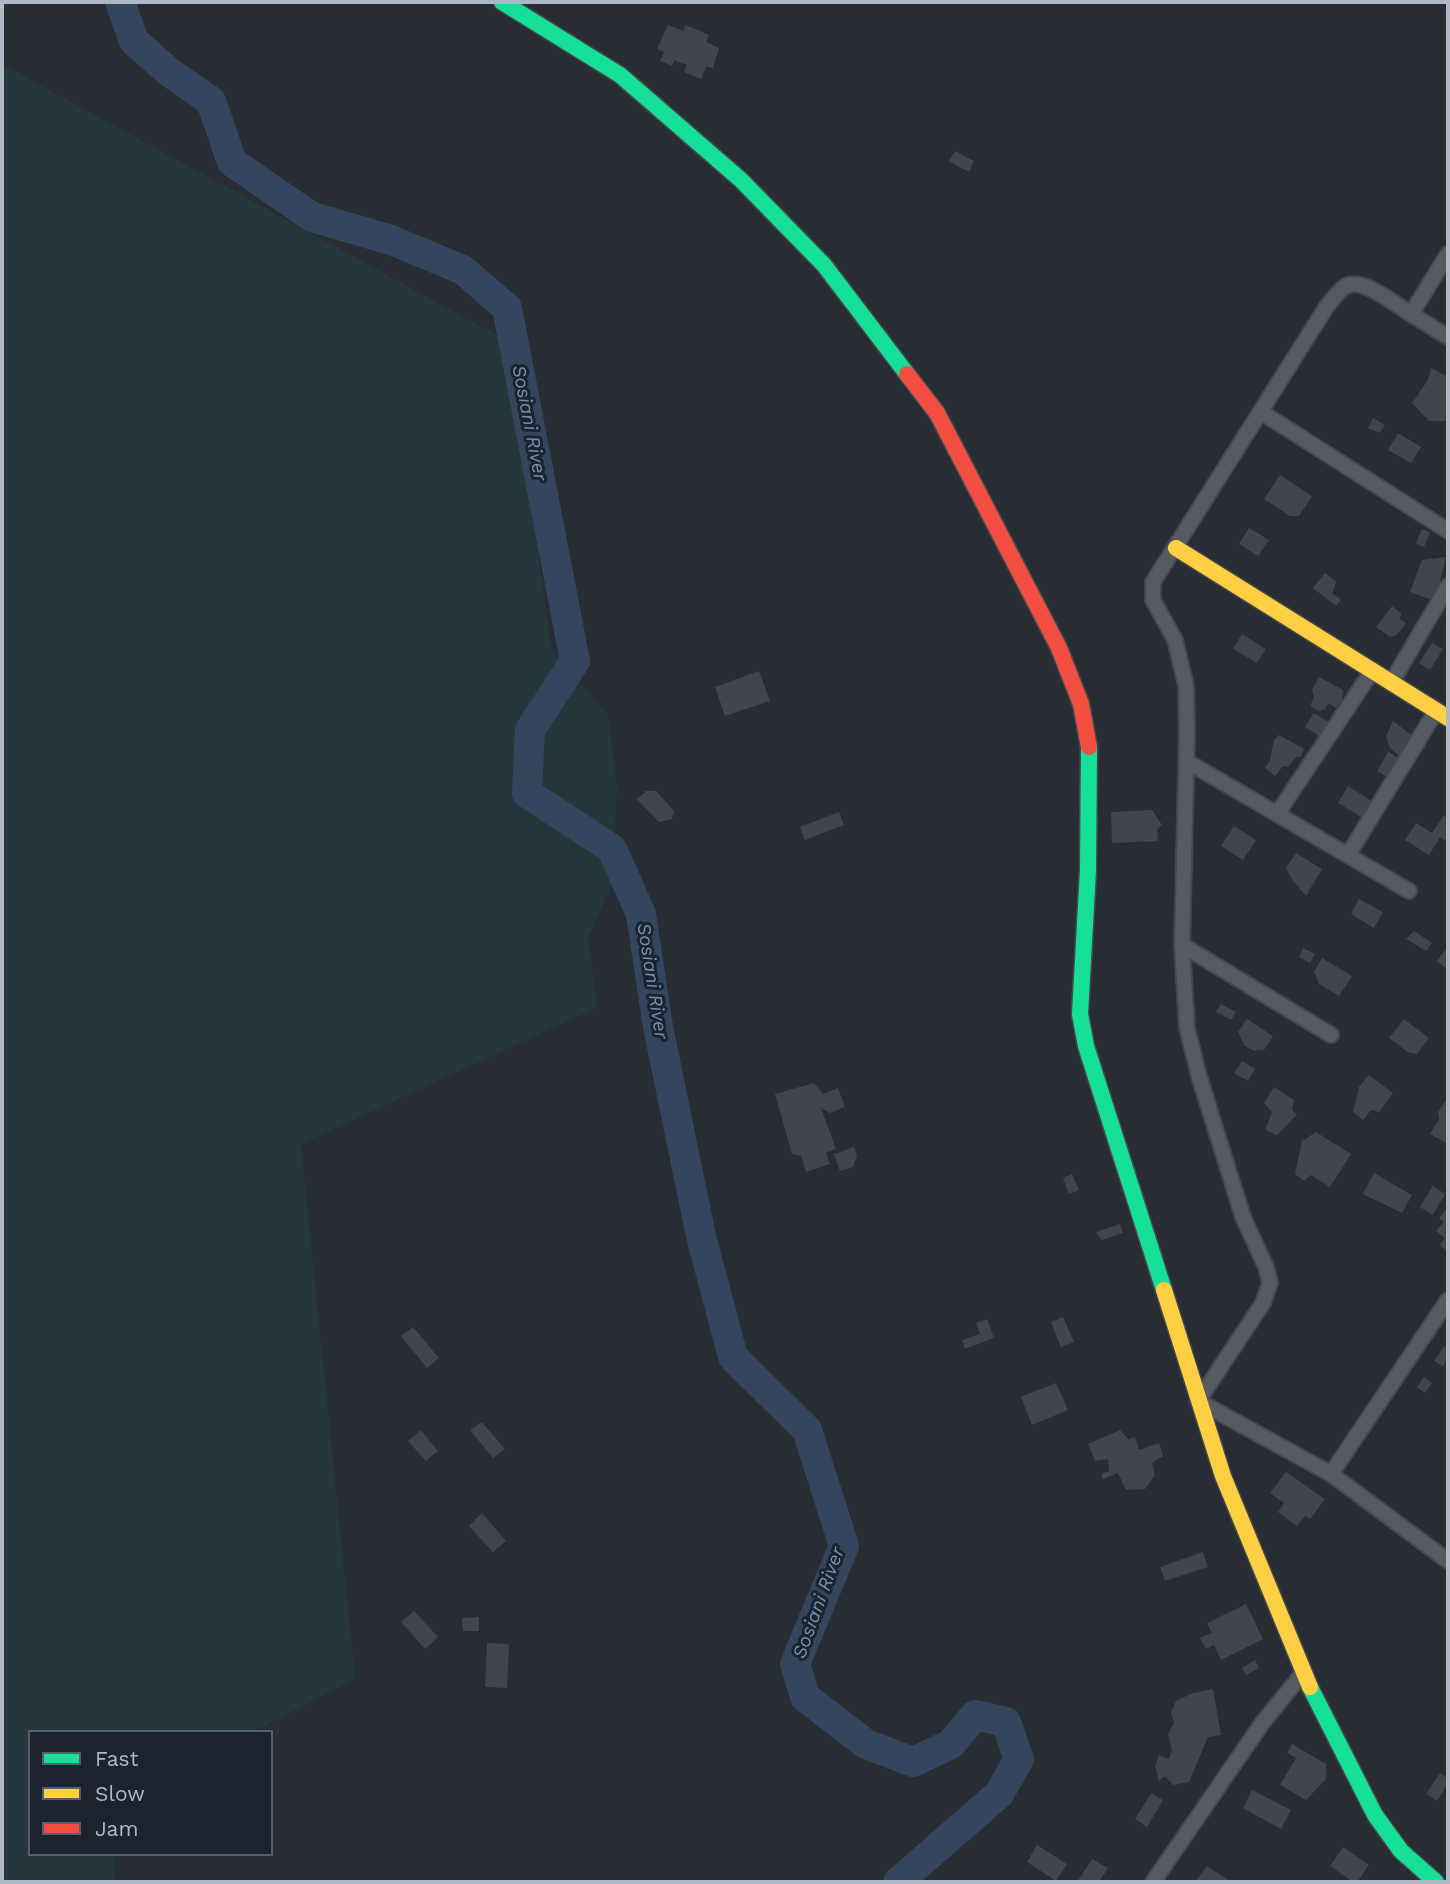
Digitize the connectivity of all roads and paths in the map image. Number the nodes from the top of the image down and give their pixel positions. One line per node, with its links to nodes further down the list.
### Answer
1 (502, 2): 19 (street)
2 (1448, 254): 3 (street)
3 (1411, 314): 4 (street); 5 (street)
4 (1448, 337)
5 (1261, 412): 6 (street); 7 (street)
6 (1448, 531)
7 (1176, 548): 9 (street); 12 (street)
8 (1448, 586): 10 (street)
9 (1372, 671): 10 (street); 13 (street)
10 (1391, 683): 11 (street)
11 (1442, 715): 14 (street)
12 (1186, 761): 13 (street); 16 (street)
13 (1277, 814): 14 (street)
14 (1348, 855): 15 (street)
15 (1409, 891)
16 (1182, 945): 17 (street); 19 (street)
17 (1331, 1035)
18 (1448, 1300): 20 (street)
19 (1198, 1401): 20 (street); 22 (street)
20 (1331, 1474): 21 (street)
21 (1448, 1561)
22 (1303, 1673): 23 (street); 24 (street)
23 (1153, 1882)
24 (1436, 1882)

